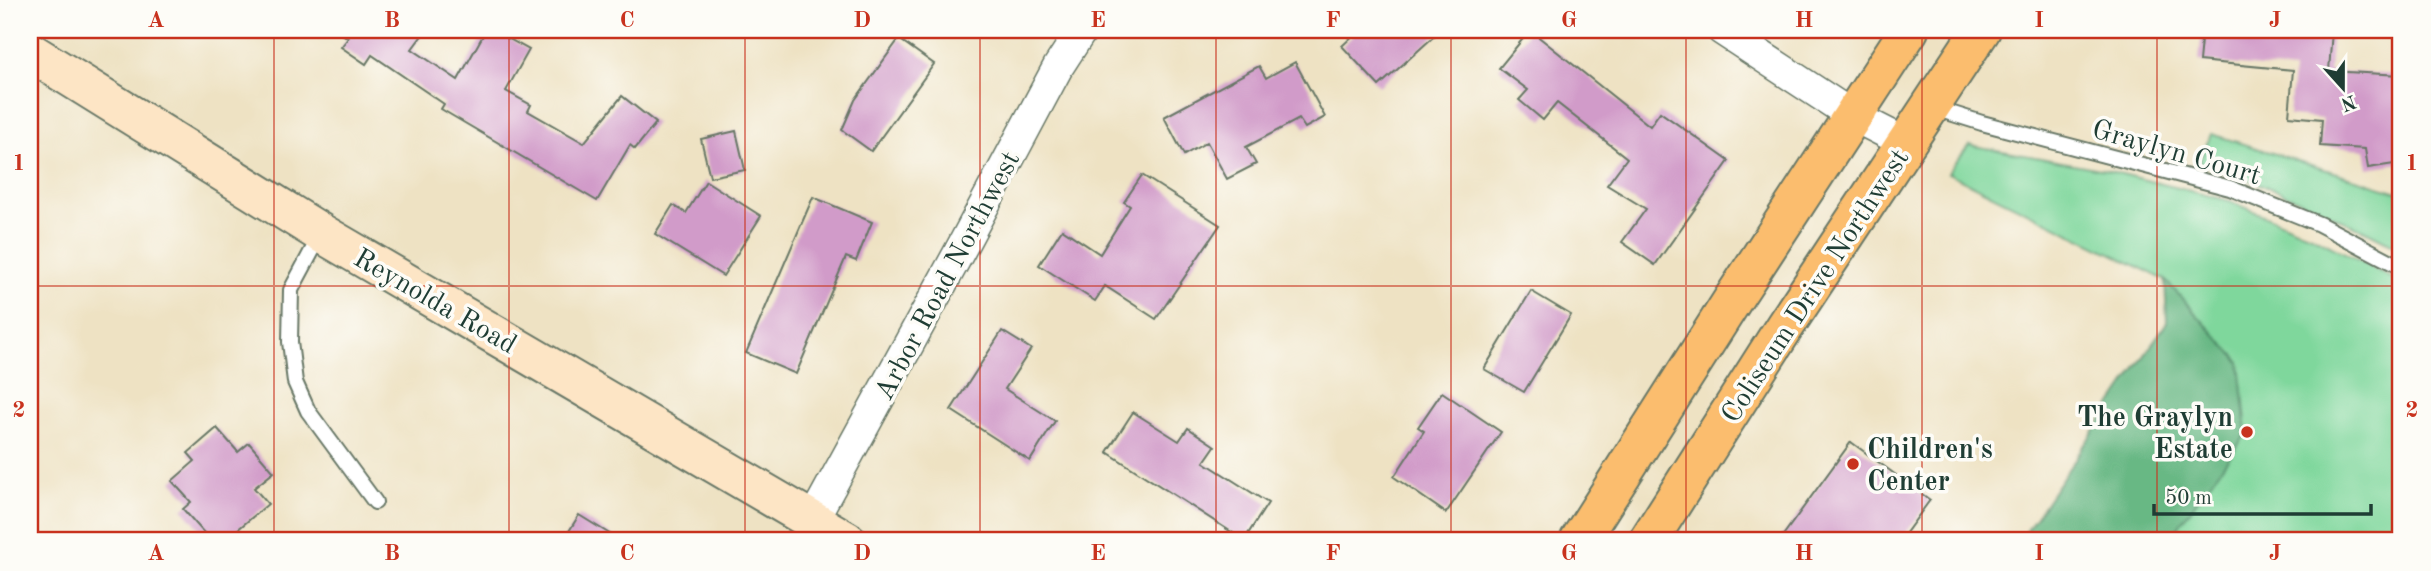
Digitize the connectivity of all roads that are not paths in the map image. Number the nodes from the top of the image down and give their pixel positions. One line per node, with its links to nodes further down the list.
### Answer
1 (1082, 30): 12 (street, Arbor Road Northwest)
2 (1722, 30): 7 (street)
3 (1909, 30): 7 (main road)
4 (1981, 30): 6 (main road, Coliseum Drive Northwest)
5 (30, 52): 9 (main road, Reynolda Road)
6 (1930, 107): 8 (main road, Coliseum Drive Northwest); 10 (lane, Graylyn Court)
7 (1853, 116): 8 (street); 14 (main road)
8 (1906, 143): 15 (main road, Coliseum Drive Northwest)
9 (321, 233): 11 (lane); 12 (main road, Reynolda Road)
10 (2401, 267)
11 (375, 502)
12 (812, 521): 13 (main road, Reynolda Road)
13 (847, 541)
14 (1579, 541)
15 (1648, 541)

